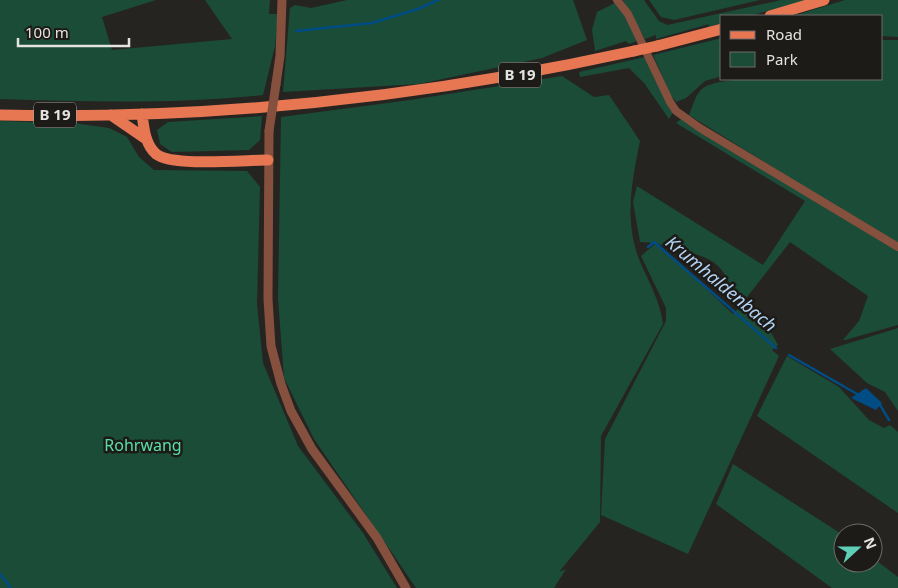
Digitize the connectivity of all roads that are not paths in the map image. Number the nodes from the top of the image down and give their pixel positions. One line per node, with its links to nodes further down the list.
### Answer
1 (282, 0): 10 (street, bridge)
2 (617, 0): 11 (street)
3 (824, 0): 4 (main road)
4 (773, 15)
5 (720, 30): 6 (main road, B 19, bridge)
6 (142, 114): 8 (main road, B 19); 9 (main road)
7 (0, 115): 8 (main road, B 19)
8 (110, 115): 9 (main road)
9 (146, 139): 10 (main road)
10 (268, 160): 12 (street)
11 (898, 247)
12 (406, 588)

